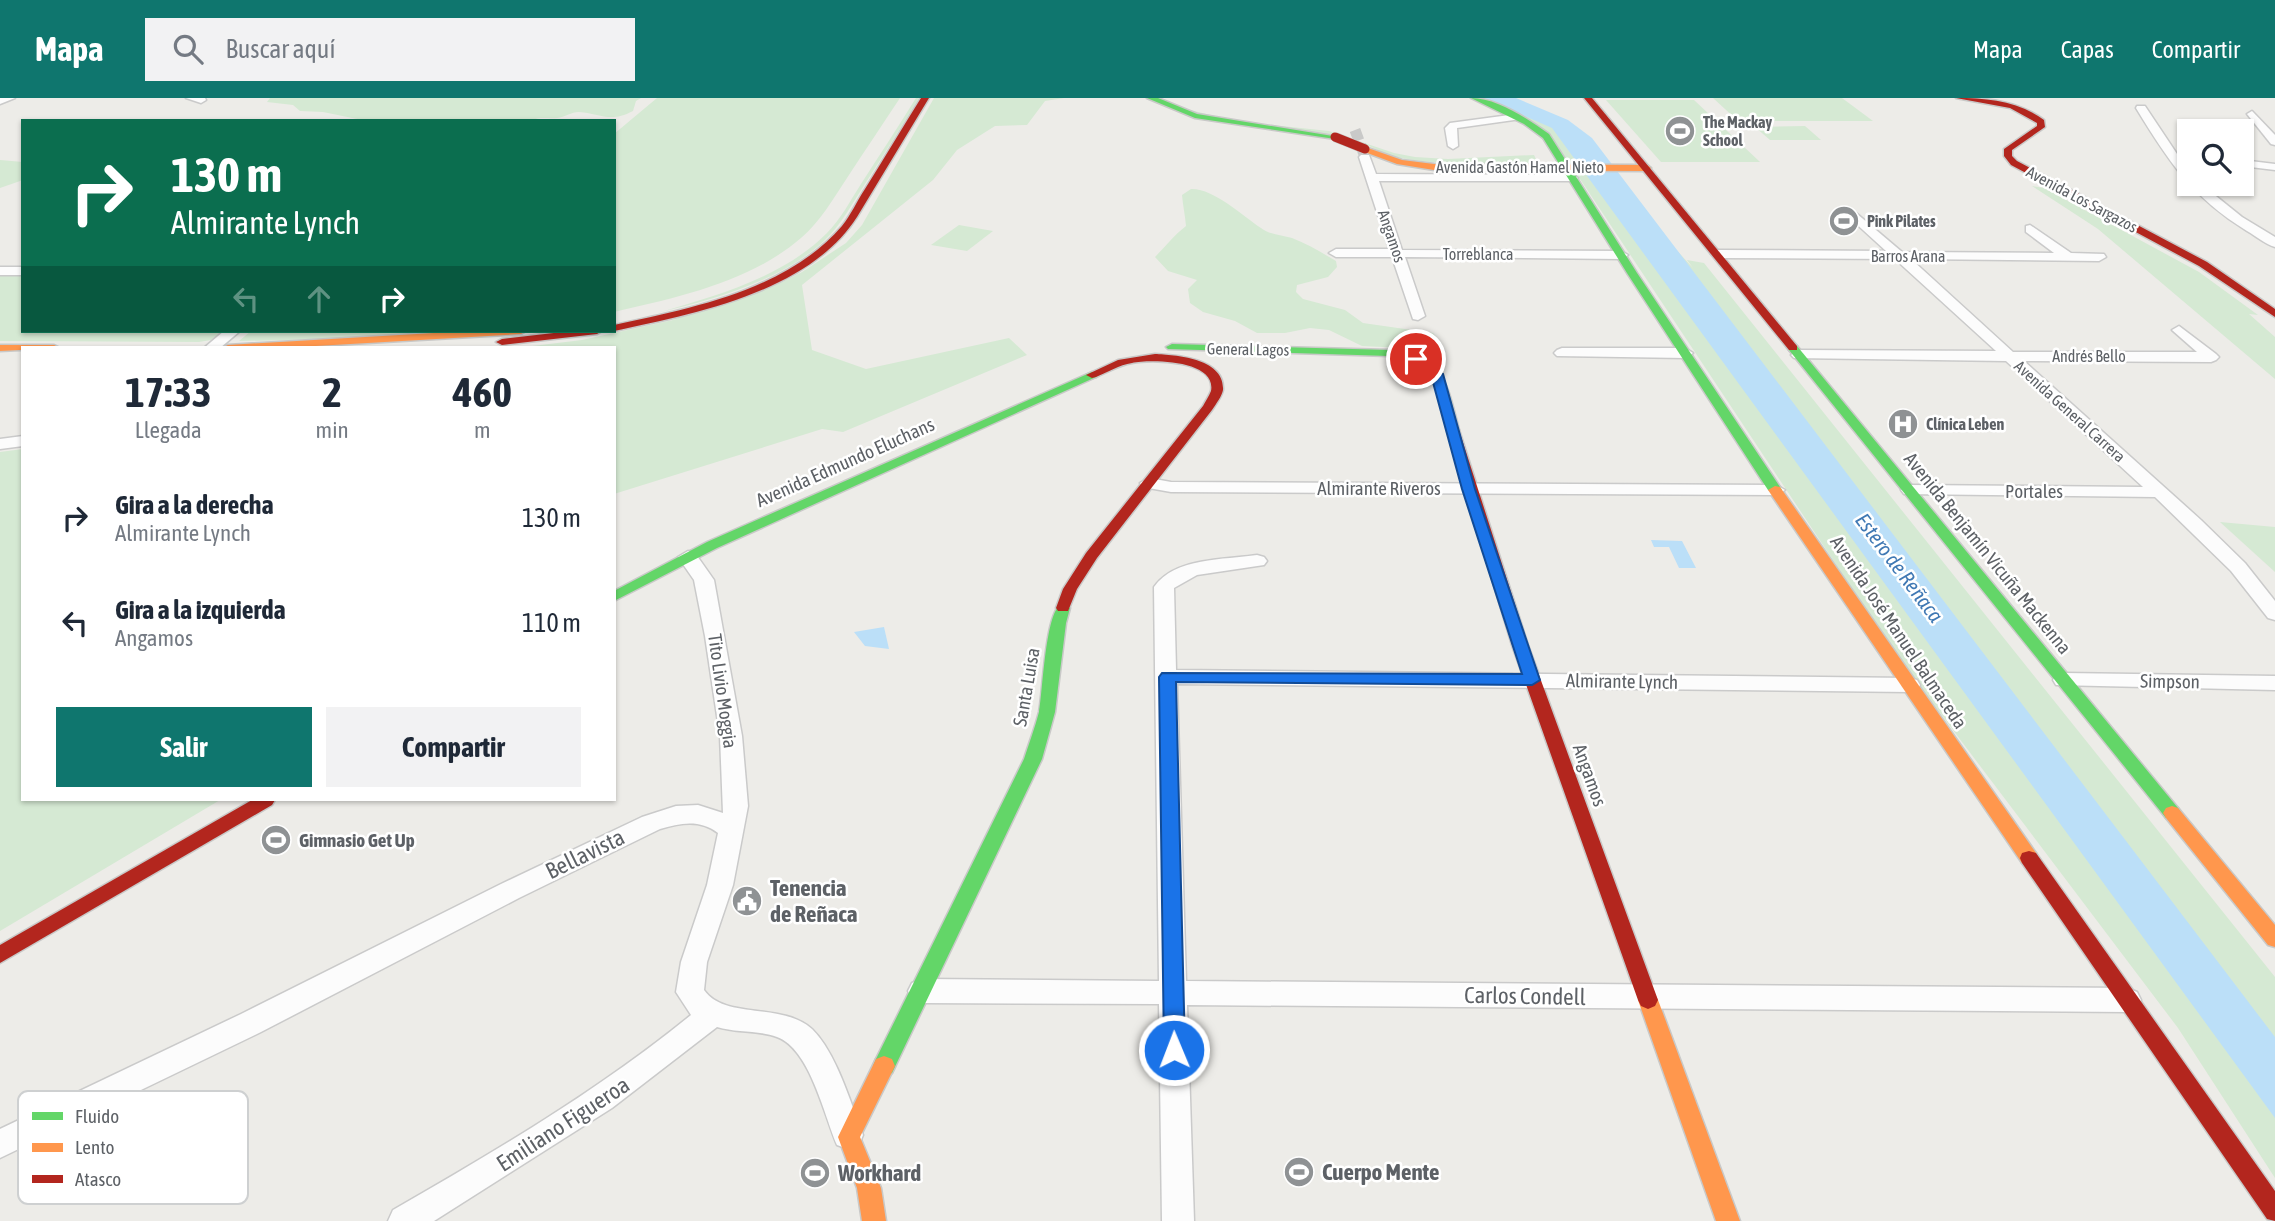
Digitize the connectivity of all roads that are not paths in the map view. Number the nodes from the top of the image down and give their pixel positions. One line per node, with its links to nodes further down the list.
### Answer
1 (10, 98): 9 (street)
2 (909, 98): 27 (main road)
3 (925, 98): 44 (main road)
4 (1151, 98): 13 (main road, Avenida Gastón Hamel Nieto)
5 (1167, 98): 13 (main road, Avenida Gastón Hamel Nieto)
6 (1475, 98): 12 (main road, Avenida José Manuel Balmaceda)
7 (1588, 98): 17 (main road, Avenida Benjamín Vicuña Mackenna)
8 (1960, 98): 41 (main road, Avenida Los Sargazos)
9 (0, 101)
10 (2141, 108): 18 (street)
11 (2252, 114): 14 (street)
12 (1517, 117): 15 (street); 20 (main road, Avenida José Manuel Balmaceda)
13 (1338, 134): 16 (main road, Avenida Gastón Hamel Nieto)
14 (2275, 142)
15 (1453, 146)
16 (1363, 148): 20 (main road, Avenida Gastón Hamel Nieto); 25 (street, Angamos)
17 (1634, 152): 20 (main road, Avenida Gastón Hamel Nieto); 24 (main road, Avenida Benjamín Vicuña Mackenna)
18 (2172, 156): 19 (street); 21 (street)
19 (2177, 157)
20 (1567, 163): 24 (main road, Avenida Gastón Hamel Nieto); 25 (street); 35 (main road, Avenida José Manuel Balmaceda)
21 (2177, 163)
22 (2254, 164): 23 (street)
23 (2275, 167)
24 (1647, 168): 34 (main road, Avenida Benjamín Vicuña Mackenna)
25 (1372, 177): 33 (street, Angamos)
26 (2209, 196): 31 (street)
27 (840, 206)
28 (1857, 218): 36 (street, Avenida General Carrera)
29 (830, 220): 43 (main road)
30 (2030, 229): 37 (street)
31 (2275, 243)
32 (1336, 253): 33 (street, Torreblanca)
33 (1398, 253): 35 (street, Torreblanca); 42 (street, Angamos)
34 (1718, 254): 36 (street, Barros Arana); 58 (main road, Avenida Benjamín Vicuña Mackenna)
35 (1620, 255): 56 (main road, Avenida José Manuel Balmaceda)
36 (1898, 256): 37 (street, Barros Arana); 59 (street, Avenida General Carrera)
37 (2067, 256): 38 (street, Barros Arana)
38 (2099, 257)
39 (0, 271): 40 (street)
40 (21, 271)
41 (2272, 309)
42 (1418, 316)
43 (616, 318)
44 (616, 328)
45 (2179, 330): 59 (street, Andrés Bello)
46 (230, 333): 49 (street)
47 (487, 333): 50 (main road)
48 (583, 333): 51 (main road)
49 (214, 346)
50 (262, 346)
51 (444, 346)
52 (1178, 347): 57 (main road, General Lagos); 62 (main road); 63 (main road, General Lagos)
53 (0, 348): 54 (main road)
54 (21, 348)
55 (1562, 353): 56 (street)
56 (1685, 353): 68 (main road, Avenida José Manuel Balmaceda)
57 (1405, 355): 67 (main road, Angamos)
58 (1799, 355): 59 (street, Andrés Bello); 69 (main road, Avenida Benjamín Vicuña Mackenna)
59 (2009, 356): 70 (street, Avenida General Carrera)
60 (0, 359): 61 (main road)
61 (21, 359)
62 (1188, 362): 63 (main road); 66 (main road, Santa Luisa)
63 (1096, 372): 71 (main road, Avenida Edmundo Eluchans)
64 (21, 441): 65 (street)
65 (0, 444)
66 (1149, 483): 67 (street, Almirante Riveros); 84 (main road, Santa Luisa)
67 (1469, 489): 68 (street, Almirante Riveros); 76 (main road, Angamos)
68 (1776, 490): 79 (main road, Avenida José Manuel Balmaceda)
69 (1910, 490): 70 (street, Portales); 77 (main road, Avenida Benjamín Vicuña Mackenna)
70 (2158, 492): 74 (street, Avenida General Carrera)
71 (688, 557): 73 (main road, Avenida Edmundo Eluchans); 81 (street, Tito Livio Moggia)
72 (1257, 561): 75 (street)
73 (616, 596)
74 (2275, 614)
75 (1167, 677): 76 (street, Almirante Lynch); 85 (street)
76 (1532, 680): 79 (street, Almirante Lynch); 86 (main road, Angamos)
77 (2064, 680): 78 (street, Simpson); 82 (main road, Avenida Benjamín Vicuña Mackenna)
78 (2275, 682)
79 (1909, 685): 87 (main road, Avenida José Manuel Balmaceda)
80 (264, 801): 83 (main road)
81 (733, 831): 88 (street); 89 (street, Bellavista)
82 (2275, 939)
83 (0, 955)
84 (922, 991): 85 (street, Carlos Condell); 91 (main road, Santa Luisa)
85 (1174, 992): 86 (street, Carlos Condell); 96 (street)
86 (1647, 998): 87 (street, Carlos Condell); 97 (main road, Angamos)
87 (2127, 1000): 93 (main road, Avenida José Manuel Balmaceda)
88 (712, 1014): 91 (street); 94 (street, Emiliano Figueroa)
89 (110, 1091)
90 (18, 1135): 92 (street, Bellavista)
91 (849, 1137): 95 (main road)
92 (0, 1144)
93 (2275, 1212)
94 (404, 1221)
95 (874, 1221)
96 (1178, 1221)
97 (1728, 1221)

